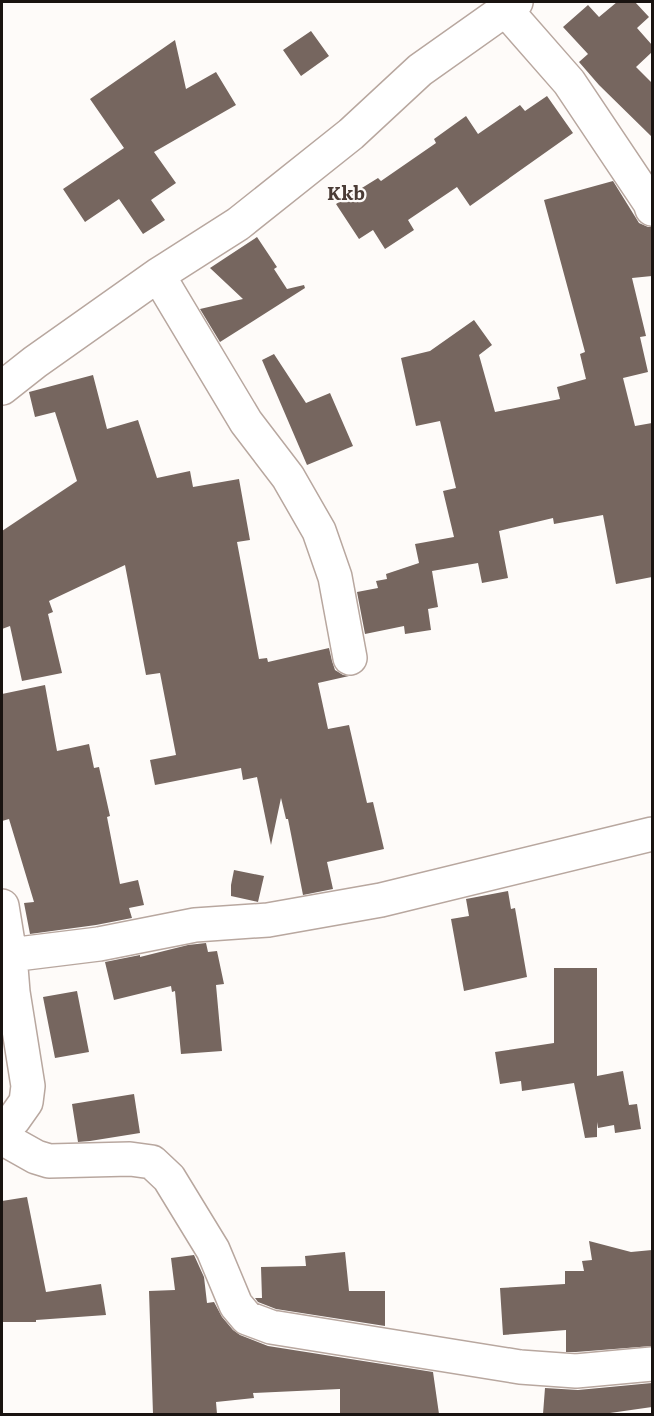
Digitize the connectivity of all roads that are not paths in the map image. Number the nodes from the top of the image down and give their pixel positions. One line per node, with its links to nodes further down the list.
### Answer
1 (510, 5): 2 (street); 3 (street)
2 (652, 209)
3 (158, 275): 4 (street); 5 (street)
4 (2, 388)
5 (350, 658)
6 (652, 834): 8 (street)
7 (2, 906): 8 (street)
8 (10, 955): 9 (street)
9 (2, 1129)
10 (2, 1137): 11 (street)
11 (652, 1364)

